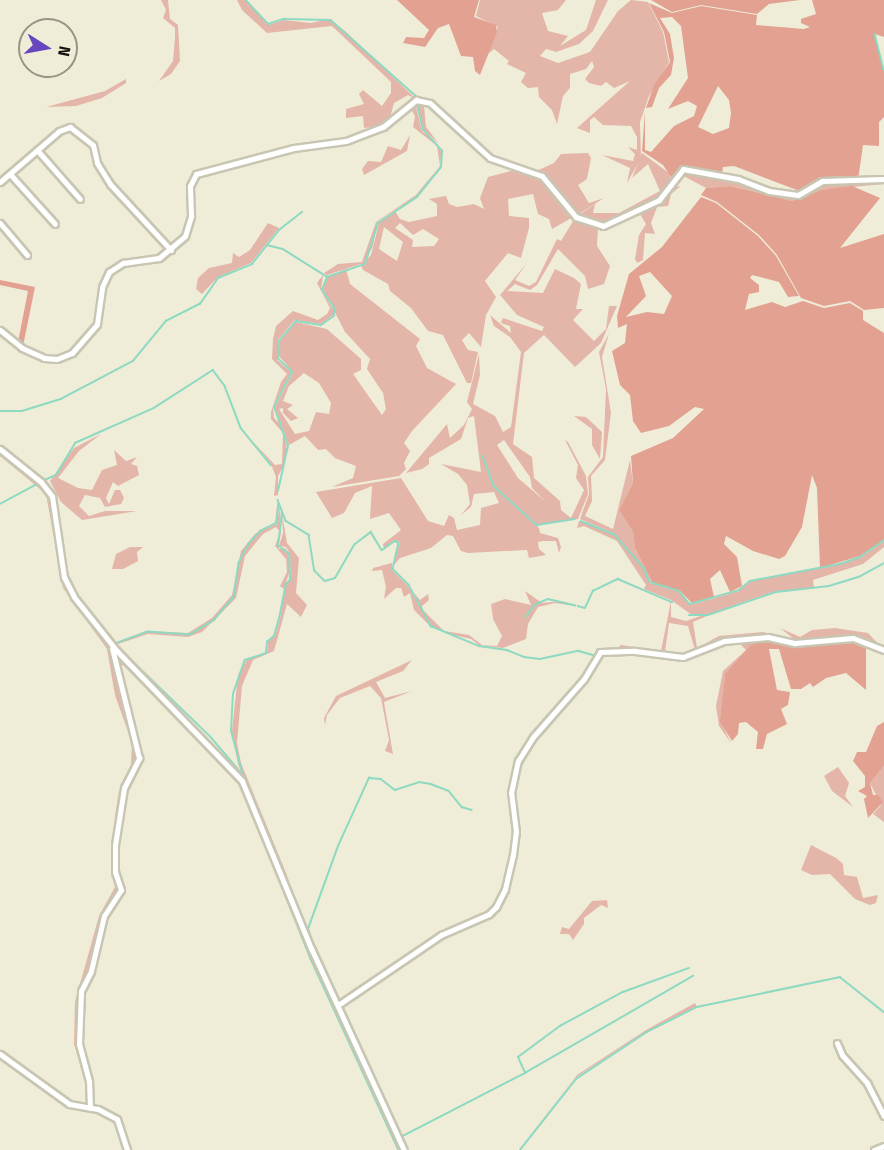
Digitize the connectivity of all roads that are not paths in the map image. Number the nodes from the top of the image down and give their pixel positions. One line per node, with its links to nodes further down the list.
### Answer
1 (37, 150): 2 (street); 5 (street); 8 (street)
2 (10, 174): 4 (street); 7 (street)
3 (884, 179): 8 (street)
4 (0, 182)
5 (80, 199)
6 (0, 223): 9 (street)
7 (55, 224)
8 (171, 250): 10 (street)
9 (27, 255)
10 (0, 330)
11 (0, 449): 12 (street)
12 (107, 639): 14 (street); 17 (street)
13 (884, 651): 14 (street)
14 (338, 1005): 21 (street)
15 (837, 1043): 18 (street)
16 (0, 1054): 17 (street)
17 (90, 1108): 20 (street)
18 (884, 1116)
19 (884, 1146): 22 (street)
20 (127, 1150)
21 (404, 1150)
22 (874, 1150)

